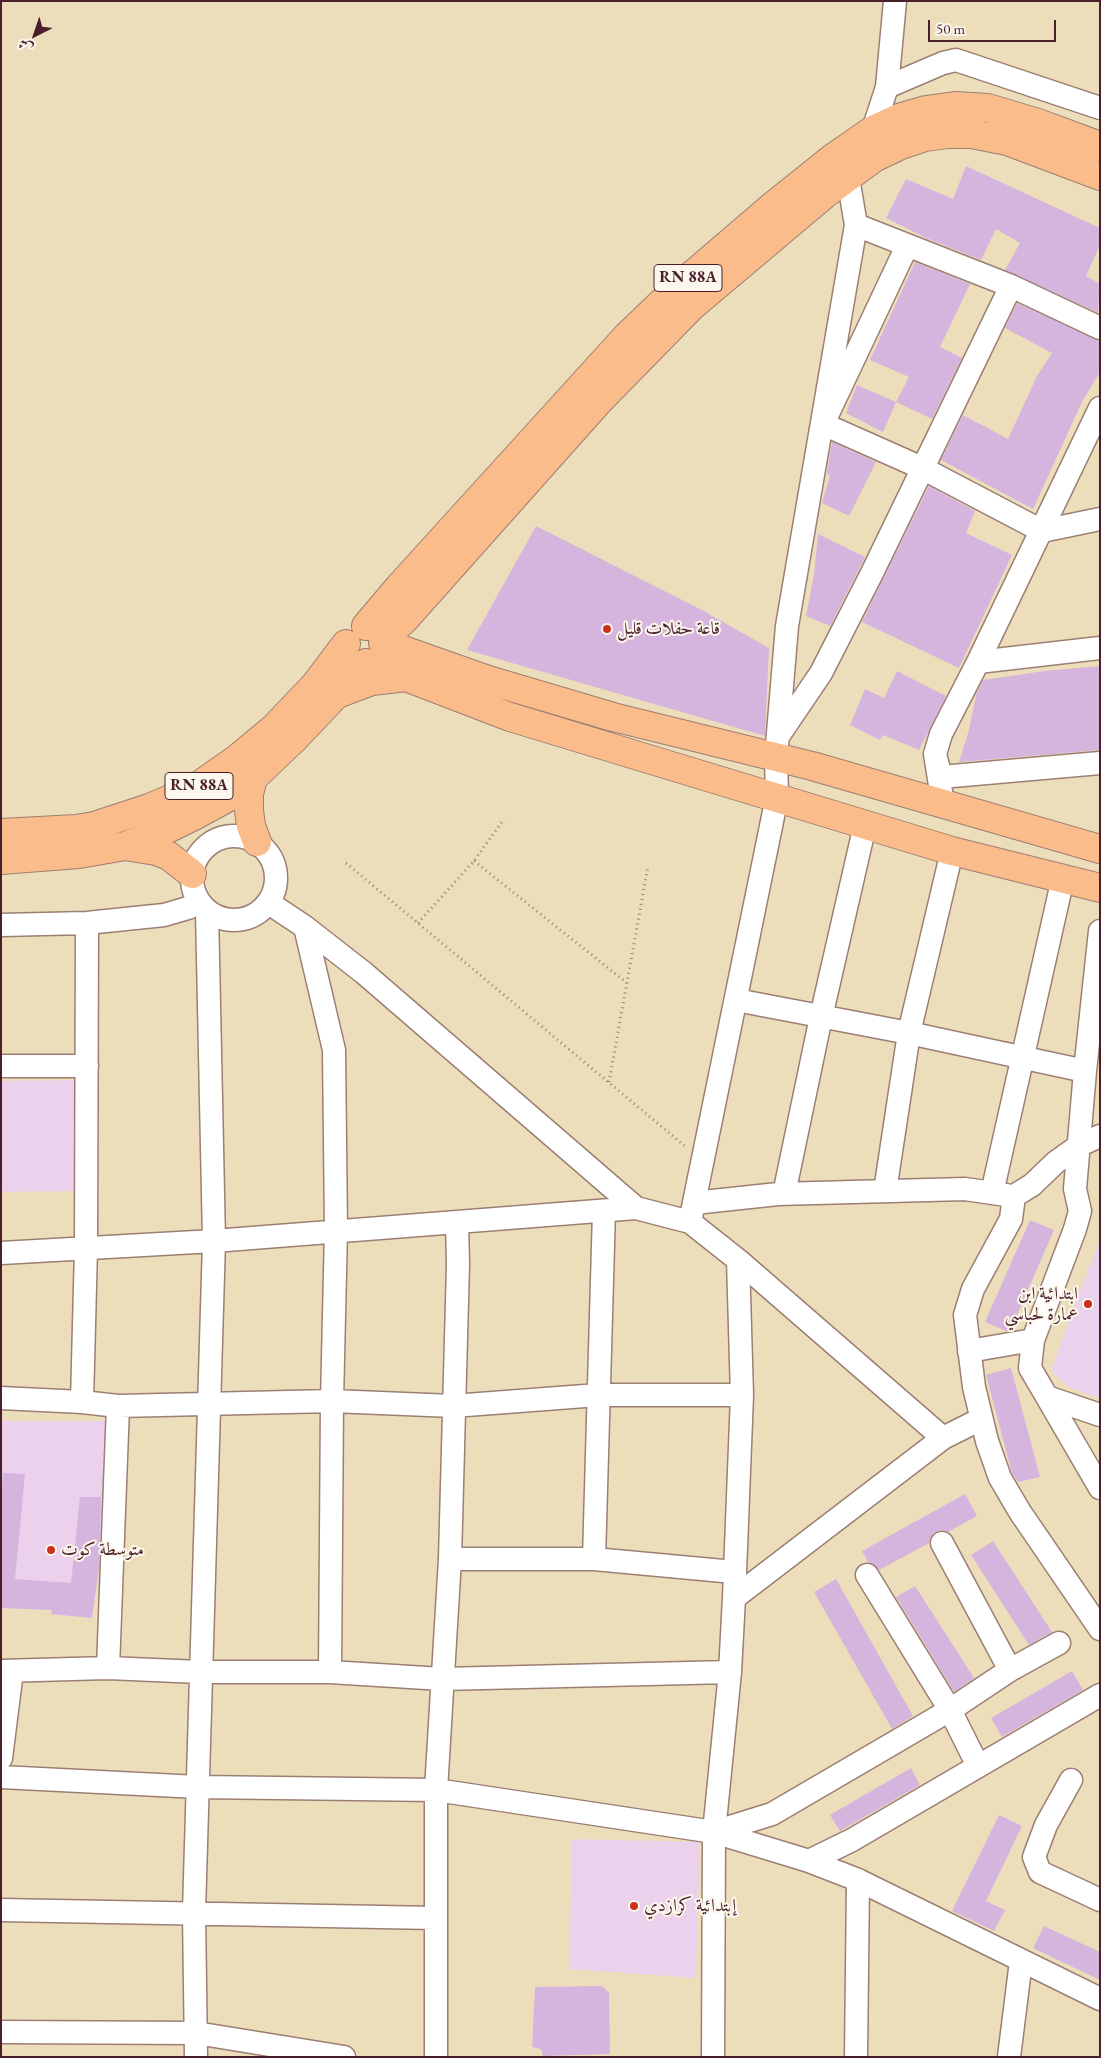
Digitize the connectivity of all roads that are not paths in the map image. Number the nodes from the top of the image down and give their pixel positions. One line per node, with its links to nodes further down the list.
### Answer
1 (895, 1): 2 (street)
2 (888, 87): 3 (street); 4 (street)
3 (1100, 108)
4 (873, 130): 5 (main road, RN 88A); 17 (main road, RN 88A)
5 (1100, 146)
6 (1100, 176): 7 (main road)
7 (848, 178): 8 (street); 17 (main road)
8 (856, 225): 9 (street); 13 (street)
9 (907, 246): 10 (street); 13 (street)
10 (1011, 286): 11 (street); 14 (street)
11 (1100, 328)
12 (1100, 408): 16 (street)
13 (823, 424): 14 (street); 22 (street)
14 (922, 468): 16 (street); 22 (street)
15 (1100, 519): 16 (street)
16 (1042, 531): 19 (street)
17 (374, 647): 20 (main road); 21 (main road); 22 (main road); 29 (main road, RN 88A)
18 (1100, 648): 19 (street)
19 (978, 662): 23 (street)
20 (406, 677): 21 (main road); 26 (main road)
21 (339, 693): 25 (main road)
22 (778, 746): 26 (street); 27 (main road)
23 (935, 754): 24 (street); 27 (street)
24 (1100, 763)
25 (253, 778): 30 (main road); 31 (main road)
26 (777, 797): 28 (main road); 44 (street)
27 (943, 804): 32 (main road)
28 (866, 825): 33 (main road); 45 (street)
29 (1, 833)
30 (257, 842): 35 (street); 38 (street)
31 (125, 846): 34 (main road); 35 (main road)
32 (1100, 848)
33 (952, 851): 36 (main road); 46 (street)
34 (1, 860)
35 (192, 874): 39 (street)
36 (1063, 878): 37 (main road); 47 (street)
37 (1100, 888)
38 (269, 903): 39 (street); 42 (street)
39 (203, 907): 40 (street); 61 (street)
40 (87, 923): 41 (street); 49 (street)
41 (1, 924)
42 (305, 927): 56 (street); 60 (street)
43 (1100, 931): 50 (street)
44 (736, 1000): 45 (street); 58 (street)
45 (821, 1017): 46 (street); 54 (street)
46 (909, 1033): 47 (street); 52 (street)
47 (1023, 1059): 50 (street); 53 (street)
48 (1, 1066): 49 (street)
49 (87, 1066): 62 (street)
50 (1085, 1071): 51 (street)
51 (1090, 1140): 55 (street); 65 (street)
52 (885, 1191): 53 (street); 54 (street)
53 (992, 1193): 55 (street)
54 (784, 1194): 58 (street)
55 (1014, 1196): 66 (street)
56 (636, 1208): 57 (street); 58 (street)
57 (604, 1211): 59 (street); 67 (street)
58 (692, 1212): 64 (street)
59 (457, 1222): 60 (street); 75 (street)
60 (336, 1230): 61 (street); 71 (street)
61 (214, 1241): 62 (street); 73 (street)
62 (86, 1248): 63 (street); 72 (street)
63 (1, 1253)
64 (738, 1260): 68 (street); 78 (street)
65 (1033, 1340): 66 (street); 69 (street)
66 (969, 1351): 77 (street)
67 (598, 1395): 68 (street); 75 (street); 82 (street)
68 (742, 1395): 83 (street)
69 (1047, 1397): 76 (street); 79 (street)
70 (1, 1398): 72 (street)
71 (332, 1401): 73 (street); 75 (street); 92 (street)
72 (82, 1402): 74 (street)
73 (209, 1404): 74 (street); 91 (street)
74 (118, 1406): 88 (street)
75 (453, 1406): 81 (street)
76 (1100, 1414)
77 (981, 1419): 78 (street); 86 (street)
78 (944, 1438): 85 (street)
79 (1100, 1488)
80 (942, 1543): 89 (street)
81 (450, 1559): 82 (street); 94 (street)
82 (594, 1559): 83 (street)
83 (734, 1572): 85 (street)
84 (867, 1575): 96 (street)
85 (734, 1598): 93 (street)
86 (1100, 1629)
87 (1060, 1643): 89 (street)
88 (108, 1668): 90 (street); 91 (street)
89 (1010, 1670): 96 (street)
90 (7, 1671): 97 (street)
91 (200, 1672): 92 (street); 101 (street)
92 (330, 1672): 94 (street)
93 (730, 1672): 94 (street); 103 (street)
94 (442, 1678): 102 (street)
95 (1100, 1695): 98 (street)
96 (950, 1710): 98 (street); 103 (street)
97 (1, 1758)
98 (978, 1766): 104 (street)
99 (1, 1777): 101 (street)
100 (1071, 1780): 106 (street)
101 (198, 1787): 102 (street); 108 (street)
102 (436, 1790): 103 (street); 109 (street)
103 (714, 1832): 104 (street); 117 (street)
104 (809, 1860): 105 (street)
105 (858, 1880): 110 (street); 118 (street)
106 (1100, 1900)
107 (1, 1910): 108 (street)
108 (194, 1912): 109 (street); 113 (street)
109 (436, 1918): 116 (street)
110 (1021, 1961): 111 (street); 119 (street)
111 (1100, 1999)
112 (1, 2032): 113 (street)
113 (196, 2033): 114 (street); 115 (street)
114 (196, 2057)
115 (344, 2057)
116 (436, 2057)
117 (712, 2057)
118 (856, 2057)
119 (1010, 2057)

